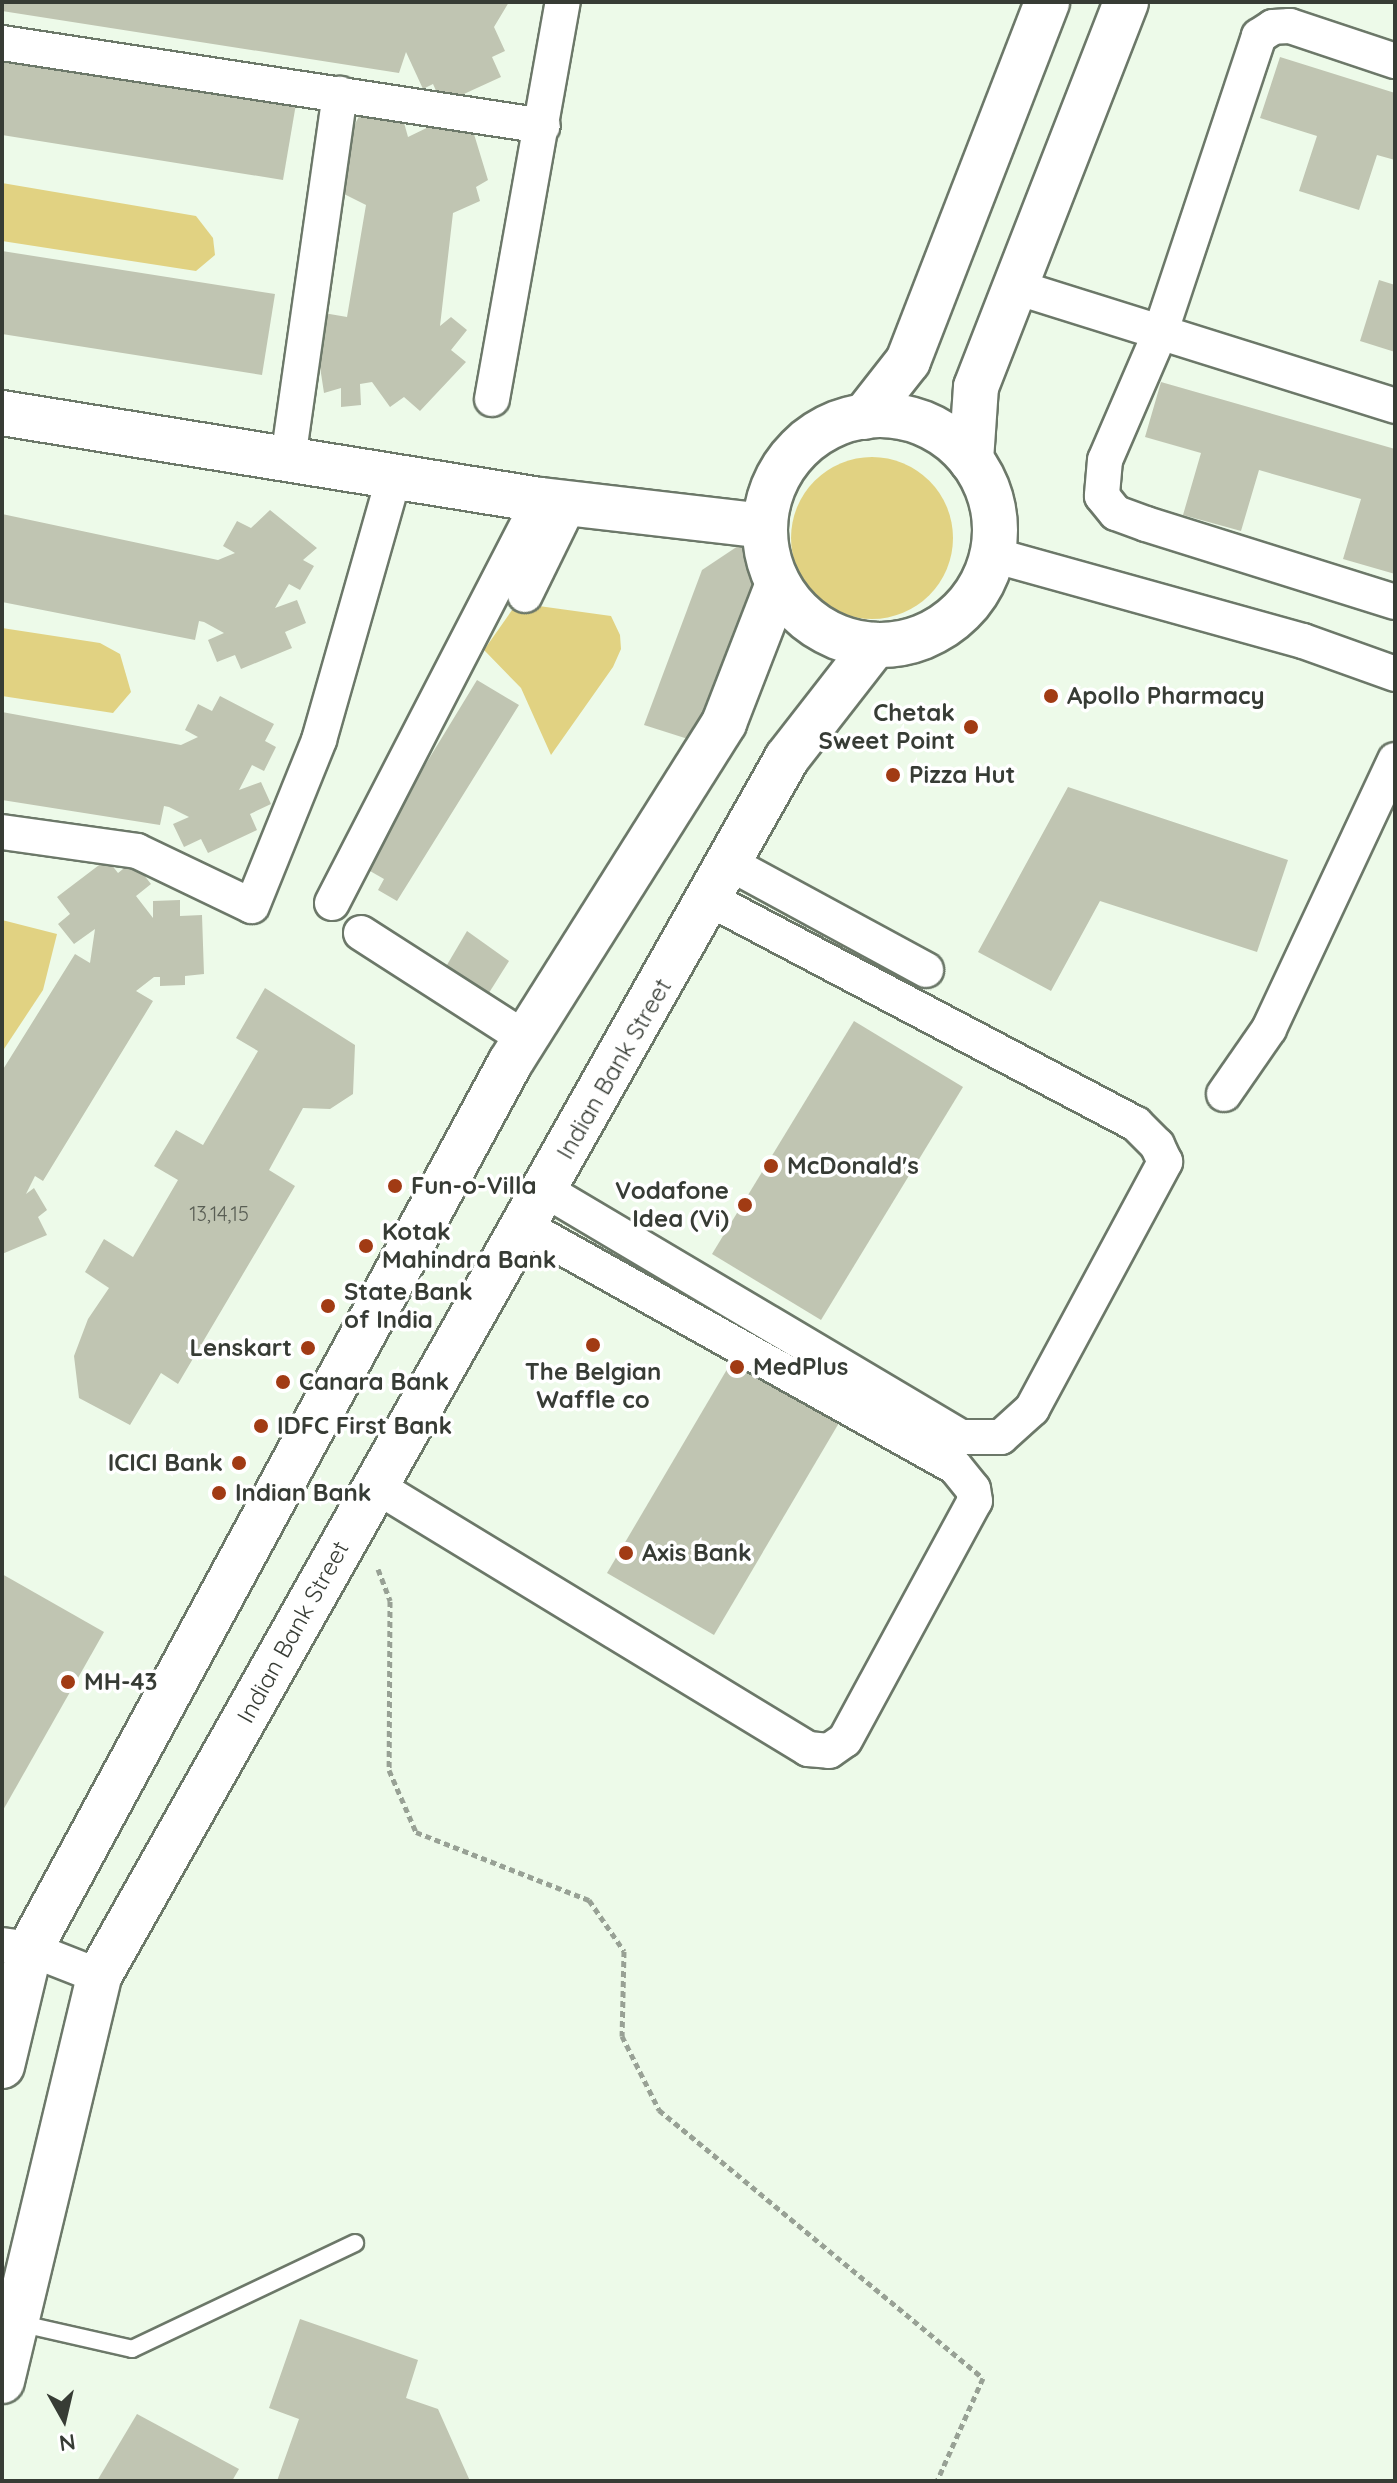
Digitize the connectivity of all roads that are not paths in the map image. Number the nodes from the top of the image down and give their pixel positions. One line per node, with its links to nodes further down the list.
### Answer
1 (563, 2): 7 (street)
2 (1047, 2): 13 (street)
3 (1126, 2): 8 (street)
4 (2, 43): 6 (street)
5 (1395, 61): 9 (street)
6 (340, 94): 7 (street); 14 (street)
7 (543, 126): 10 (street)
8 (1016, 287): 9 (street); 15 (street)
9 (1160, 333): 11 (street); 22 (street)
10 (492, 399)
11 (1395, 406)
12 (2, 413): 14 (street)
13 (864, 417): 15 (street); 18 (street)
14 (288, 459): 16 (street)
15 (971, 460): 19 (street)
16 (394, 477): 17 (street); 26 (street)
17 (555, 502): 18 (street); 21 (street); 28 (street)
18 (765, 526): 20 (street)
19 (993, 555): 23 (street); 24 (street)
20 (778, 584): 23 (street); 31 (street)
21 (525, 595)
22 (1395, 602)
23 (875, 645): 27 (street, Indian Bank Street)
24 (1395, 674)
25 (1395, 760): 32 (street)
26 (2, 832)
27 (721, 882): 30 (street); 33 (street, Indian Bank Street); 33 (street)
28 (332, 903)
29 (361, 933): 31 (street)
30 (926, 970)
31 (526, 1039): 35 (street)
32 (1224, 1094)
33 (535, 1208): 34 (street, Indian Bank Street); 34 (street)
34 (367, 1502): 36 (street, Indian Bank Street)
35 (16, 1947): 36 (street); 37 (street)
36 (99, 1976): 39 (street, Indian Bank Street)
37 (2, 2066)
38 (355, 2243): 39 (lane)
39 (16, 2323): 40 (street, Indian Bank Street)
40 (2, 2381)

